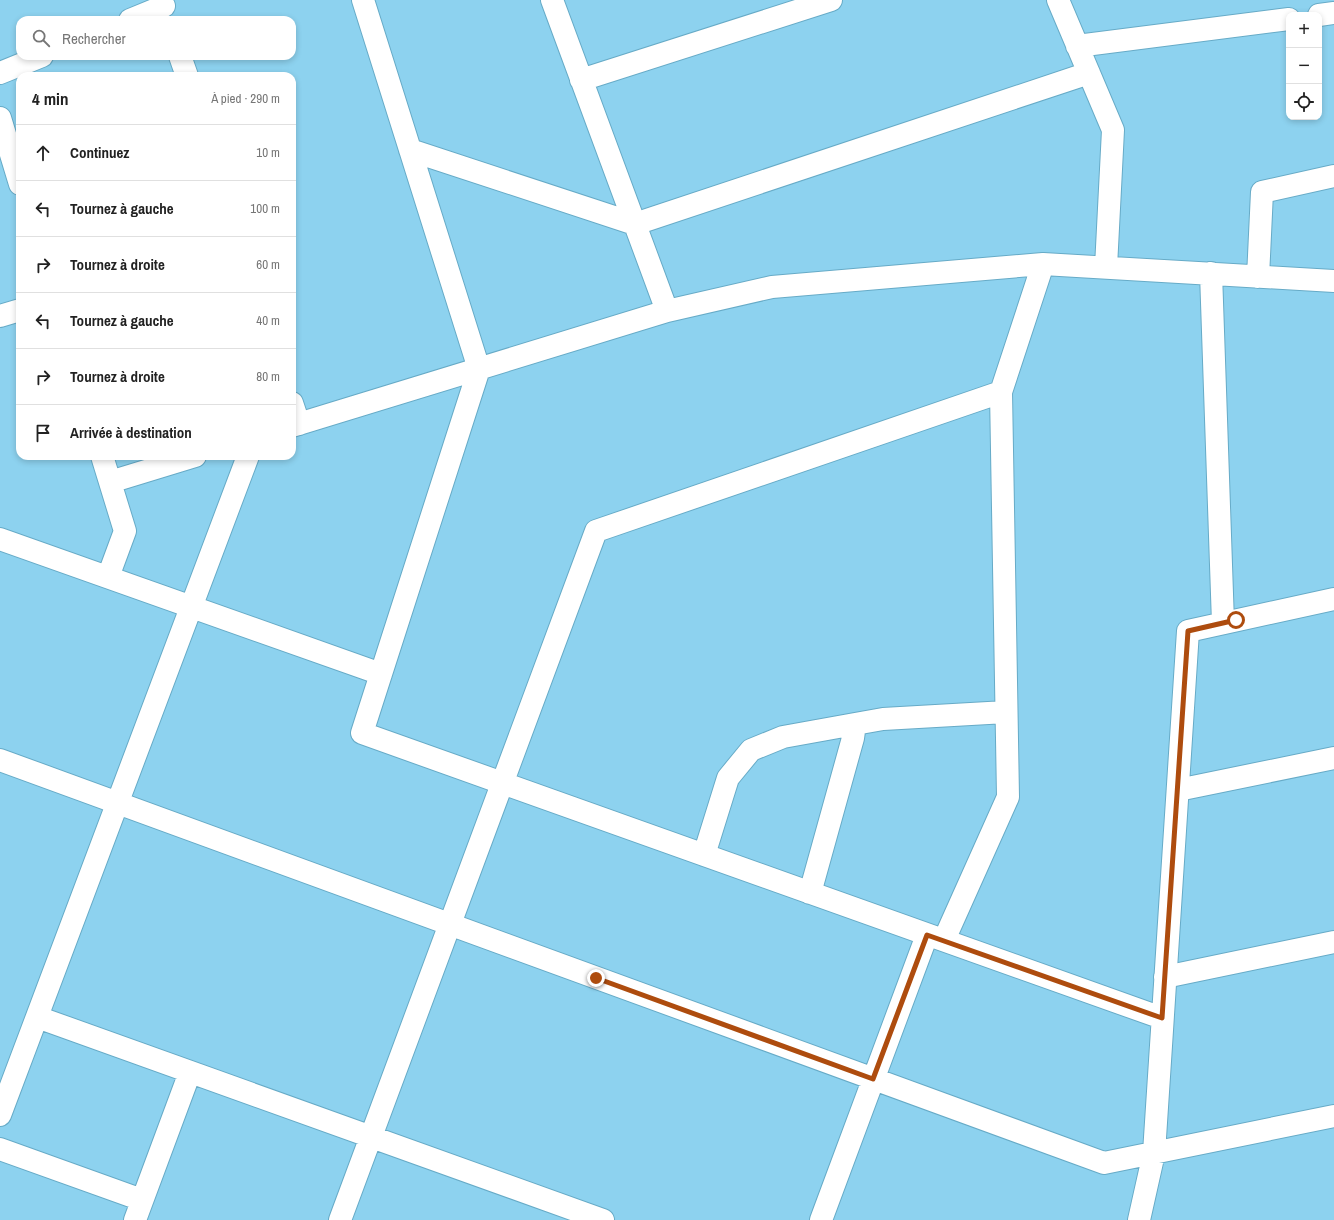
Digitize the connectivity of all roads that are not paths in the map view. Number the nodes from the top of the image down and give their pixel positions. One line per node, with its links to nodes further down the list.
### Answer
1 (363, 0): 18 (street)
2 (552, 0): 16 (street)
3 (831, 0): 16 (street)
4 (1058, 0): 10 (street)
5 (165, 9): 8 (street)
6 (1334, 13): 7 (street)
7 (1322, 15)
8 (143, 16)
9 (1286, 19): 10 (street)
10 (1077, 46): 14 (street)
11 (33, 60): 15 (street)
12 (181, 60): 13 (street)
13 (186, 72)
14 (1089, 73): 21 (street); 23 (street)
15 (0, 74)
16 (581, 80): 21 (street)
17 (0, 118): 19 (street)
18 (410, 150): 21 (street); 30 (street)
19 (16, 171)
20 (1334, 176): 25 (street)
21 (635, 224): 28 (street)
22 (1043, 264): 23 (street); 28 (street); 31 (street)
23 (1106, 267): 24 (street)
24 (1211, 274): 25 (street); 41 (street)
25 (1258, 276): 26 (street)
26 (1334, 281)
27 (16, 311): 29 (street)
28 (668, 311): 30 (street)
29 (0, 316)
30 (479, 369): 32 (street); 42 (street)
31 (1001, 392): 43 (street); 47 (street)
32 (296, 425)
33 (103, 460): 36 (street)
34 (182, 460): 36 (street)
35 (246, 460): 40 (street)
36 (110, 482): 38 (street)
37 (0, 539): 38 (street)
38 (108, 577): 40 (street)
39 (1334, 599): 41 (street)
40 (191, 607): 42 (street); 49 (street)
41 (1223, 623): 48 (street)
42 (381, 674): 47 (street)
43 (1006, 712): 44 (street); 53 (street)
44 (855, 724): 50 (street); 51 (street)
45 (1334, 758): 48 (street)
46 (0, 760): 49 (street)
47 (502, 783): 50 (street); 52 (street)
48 (1178, 790): 55 (street)
49 (117, 803): 52 (street); 56 (street)
50 (704, 855): 51 (street)
51 (810, 893): 53 (street)
52 (450, 924): 59 (street); 62 (street)
53 (935, 938): 57 (street); 59 (street)
54 (1334, 942): 55 (street)
55 (1165, 977): 57 (street)
56 (37, 1017): 58 (street); 60 (street)
57 (1162, 1018): 64 (street)
58 (190, 1072): 62 (street); 65 (street)
59 (873, 1079): 64 (street); 68 (street)
60 (0, 1115)
61 (1334, 1116): 64 (street)
62 (371, 1137): 66 (street); 67 (street)
63 (0, 1149): 65 (street)
64 (1154, 1153): 69 (street)
65 (138, 1210)
66 (597, 1219)
67 (340, 1220)
68 (821, 1220)
69 (1139, 1220)

